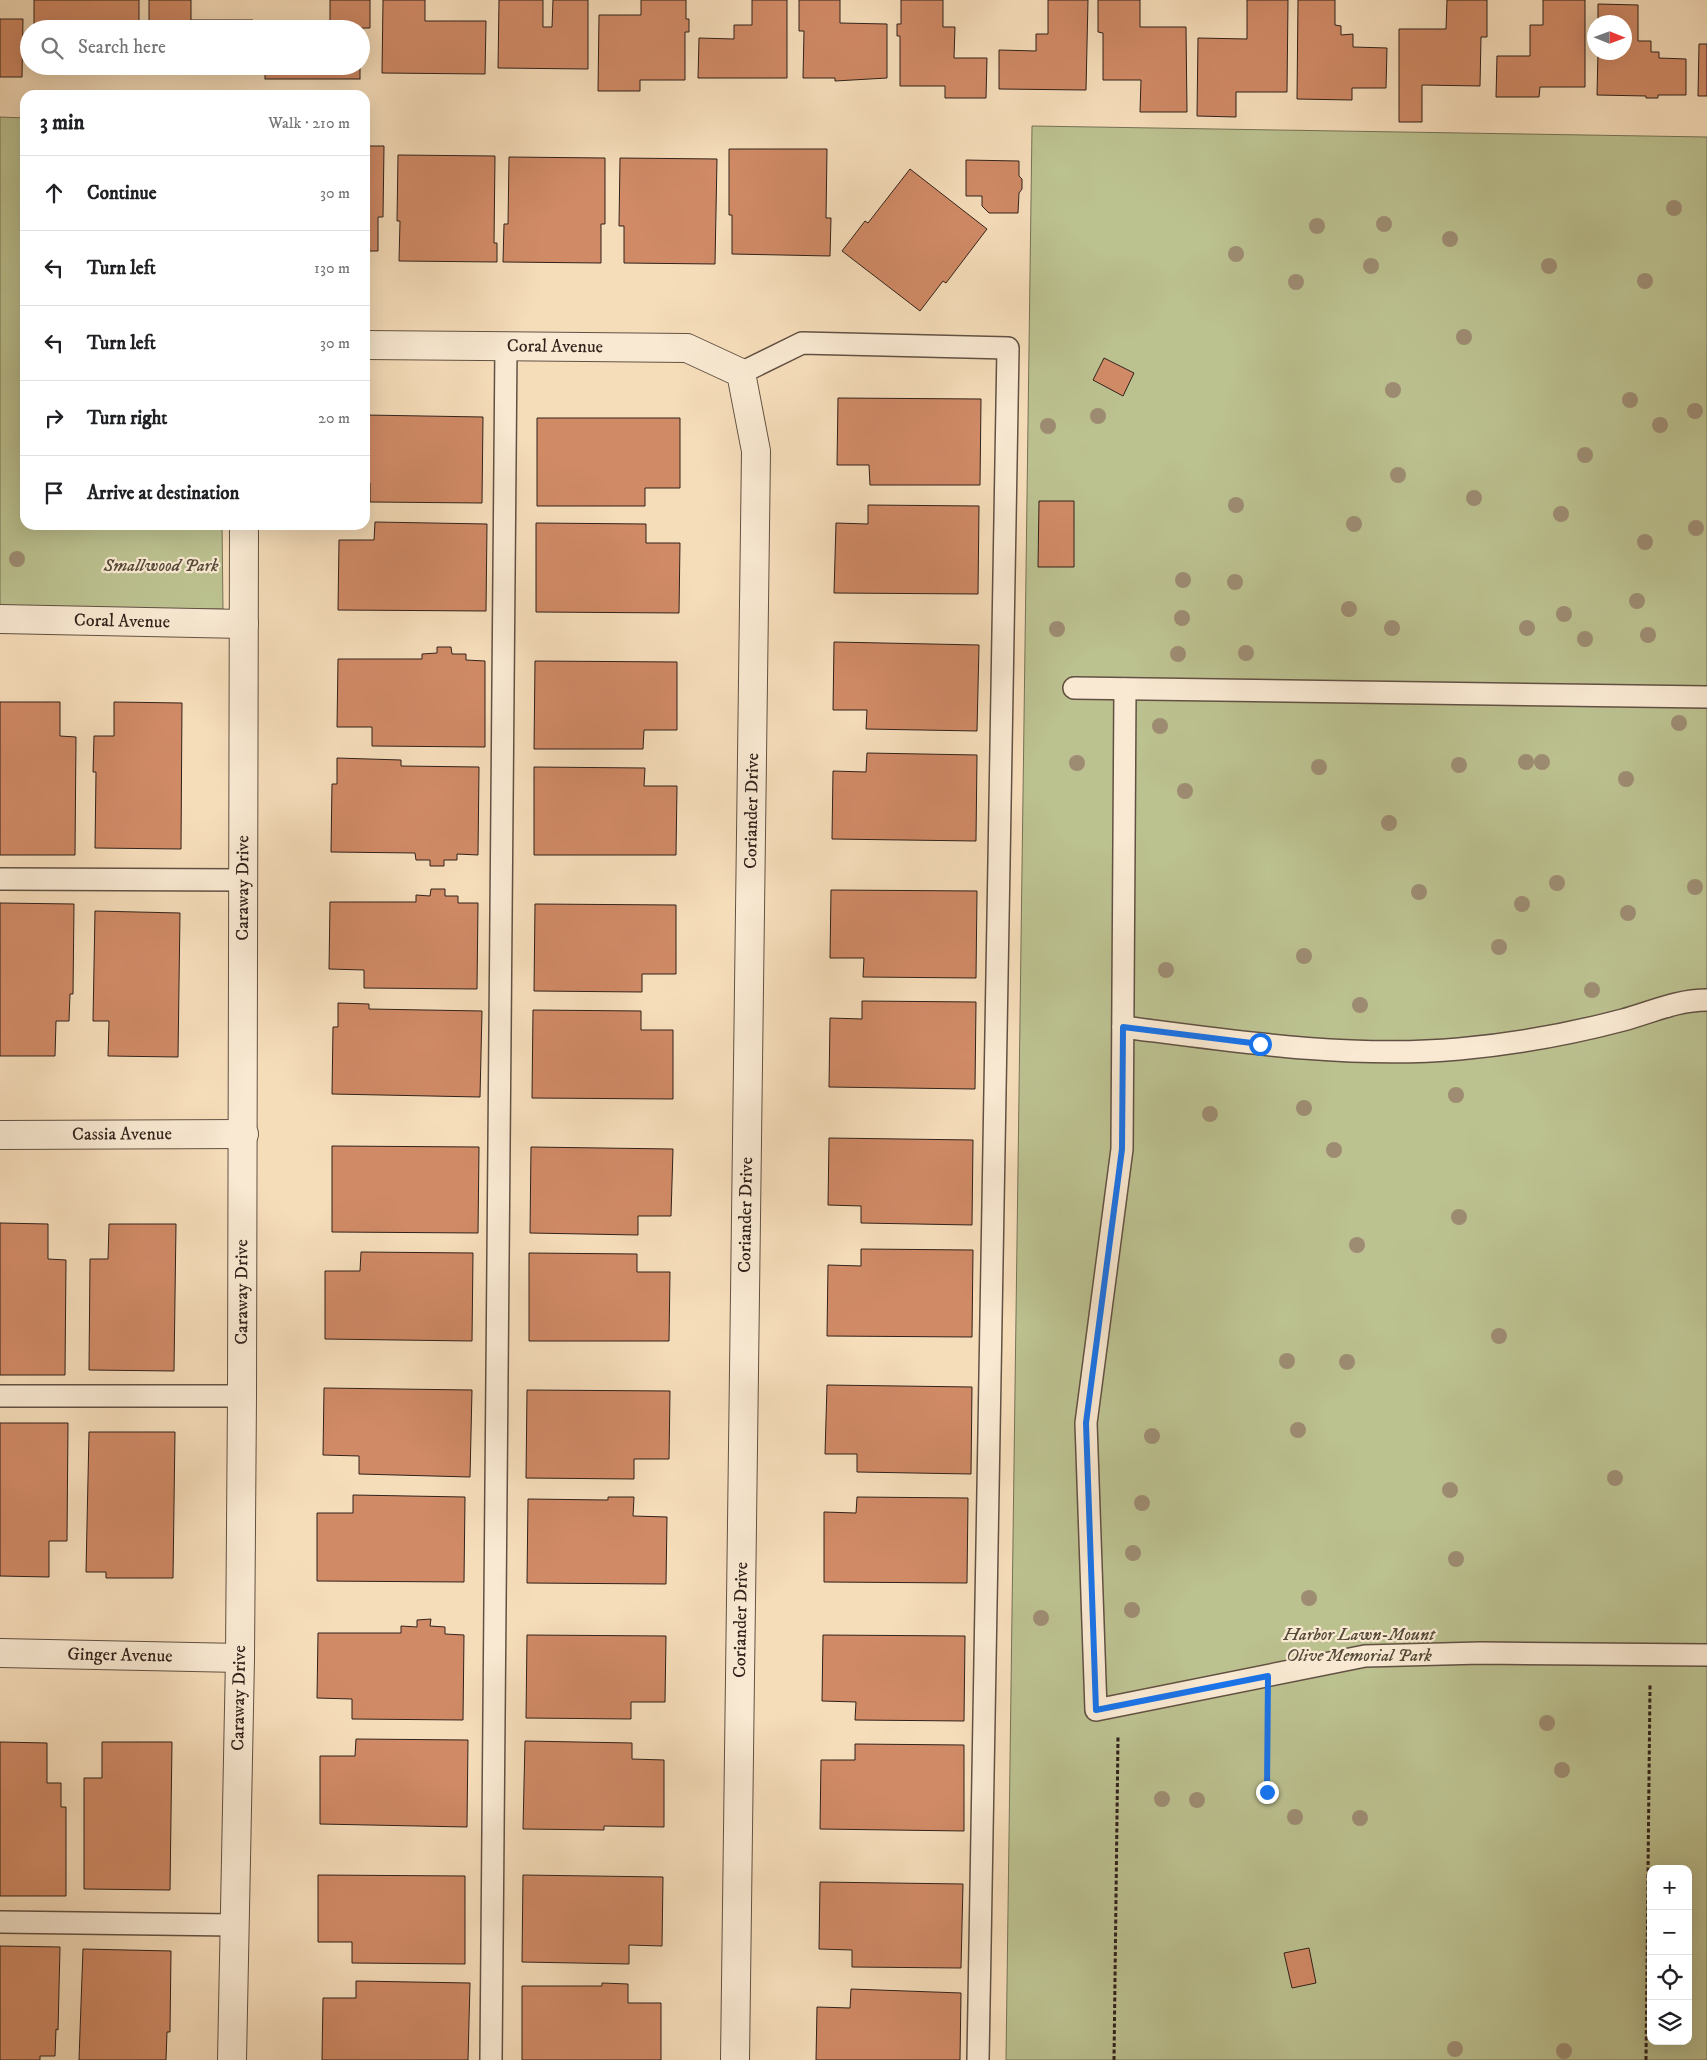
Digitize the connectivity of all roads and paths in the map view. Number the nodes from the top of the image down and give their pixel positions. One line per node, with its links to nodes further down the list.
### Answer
1 (370, 345): 2 (street, Coral Avenue)
2 (506, 346): 3 (street, Coral Avenue); 28 (lane)
3 (741, 372): 29 (street, Coriander Drive); 30 (lane)
4 (244, 530): 6 (street, Caraway Drive)
5 (0, 619): 6 (street, Coral Avenue)
6 (244, 624): 11 (street, Caraway Drive)
7 (1074, 688): 8 (lane)
8 (1125, 689): 9 (lane); 13 (lane)
9 (1707, 697)
10 (0, 879): 11 (lane)
11 (244, 880): 14 (street, Caraway Drive)
12 (1707, 1000): 13 (lane)
13 (1123, 1027): 23 (lane)
14 (244, 1134): 15 (street, Cassia Avenue); 17 (street, Caraway Drive)
15 (0, 1135)
16 (0, 1396): 17 (lane)
17 (242, 1396): 21 (street, Caraway Drive)
18 (0, 1654): 21 (street, Ginger Avenue)
19 (1650, 1654): 20 (lane); 22 (lane); 32 (path)
20 (1707, 1655)
21 (240, 1658): 26 (street, Caraway Drive)
22 (1268, 1676): 23 (lane); 24 (path)
23 (1118, 1706): 31 (path)
24 (1267, 1792)
25 (0, 1922): 26 (lane)
26 (234, 1925): 27 (street, Caraway Drive)
27 (232, 2060)
28 (491, 2060)
29 (735, 2060)
30 (978, 2060)
31 (1114, 2060)
32 (1646, 2060)

